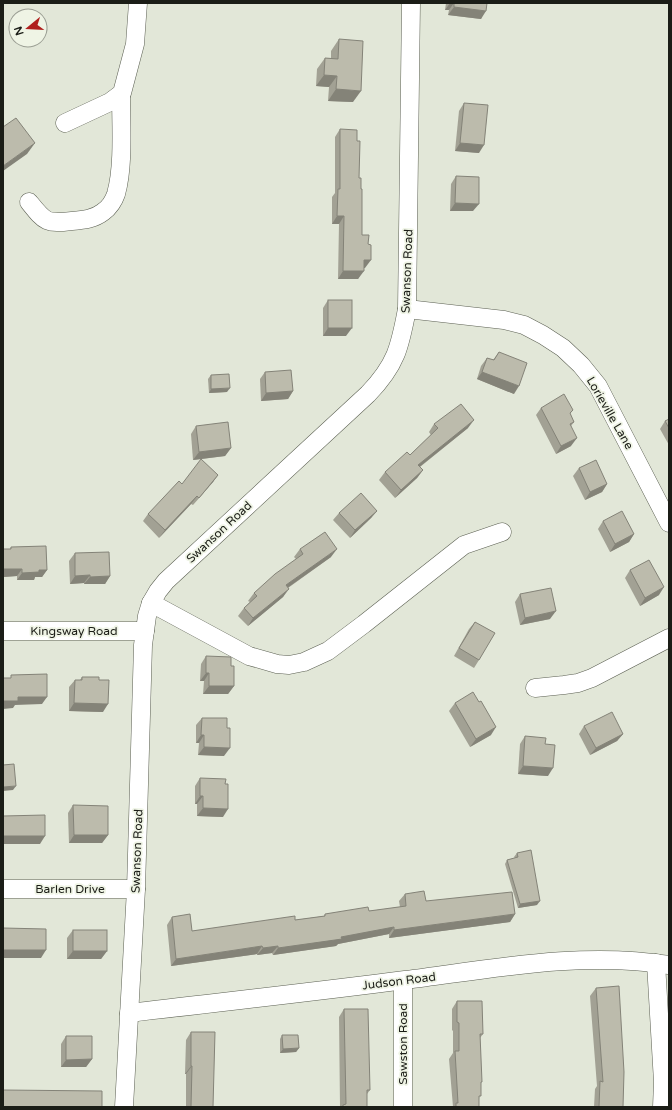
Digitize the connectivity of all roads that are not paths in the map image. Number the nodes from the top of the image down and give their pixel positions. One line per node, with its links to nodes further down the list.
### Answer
1 (138, 3): 3 (street)
2 (411, 3): 6 (street, Swanson Road)
3 (121, 94): 4 (street); 5 (street)
4 (65, 124)
5 (29, 202)
6 (407, 309): 7 (street, Lorieville Lane); 10 (street, Swanson Road)
7 (664, 502): 8 (street, Lorieville Lane)
8 (669, 523)
9 (502, 532): 10 (street)
10 (151, 603): 12 (street, Swanson Road)
11 (3, 631): 12 (street, Kingsway Road)
12 (145, 631): 16 (street, Swanson Road)
13 (669, 638): 14 (street)
14 (535, 688)
15 (3, 889): 16 (street, Barlen Drive)
16 (136, 889): 19 (street, Swanson Road)
17 (662, 964): 18 (street, Judson Road); 22 (street)
18 (403, 981): 19 (street, Judson Road); 21 (street, Sawston Road)
19 (129, 1013): 20 (street, Swanson Road)
20 (124, 1107)
21 (403, 1107)
22 (662, 1107)

